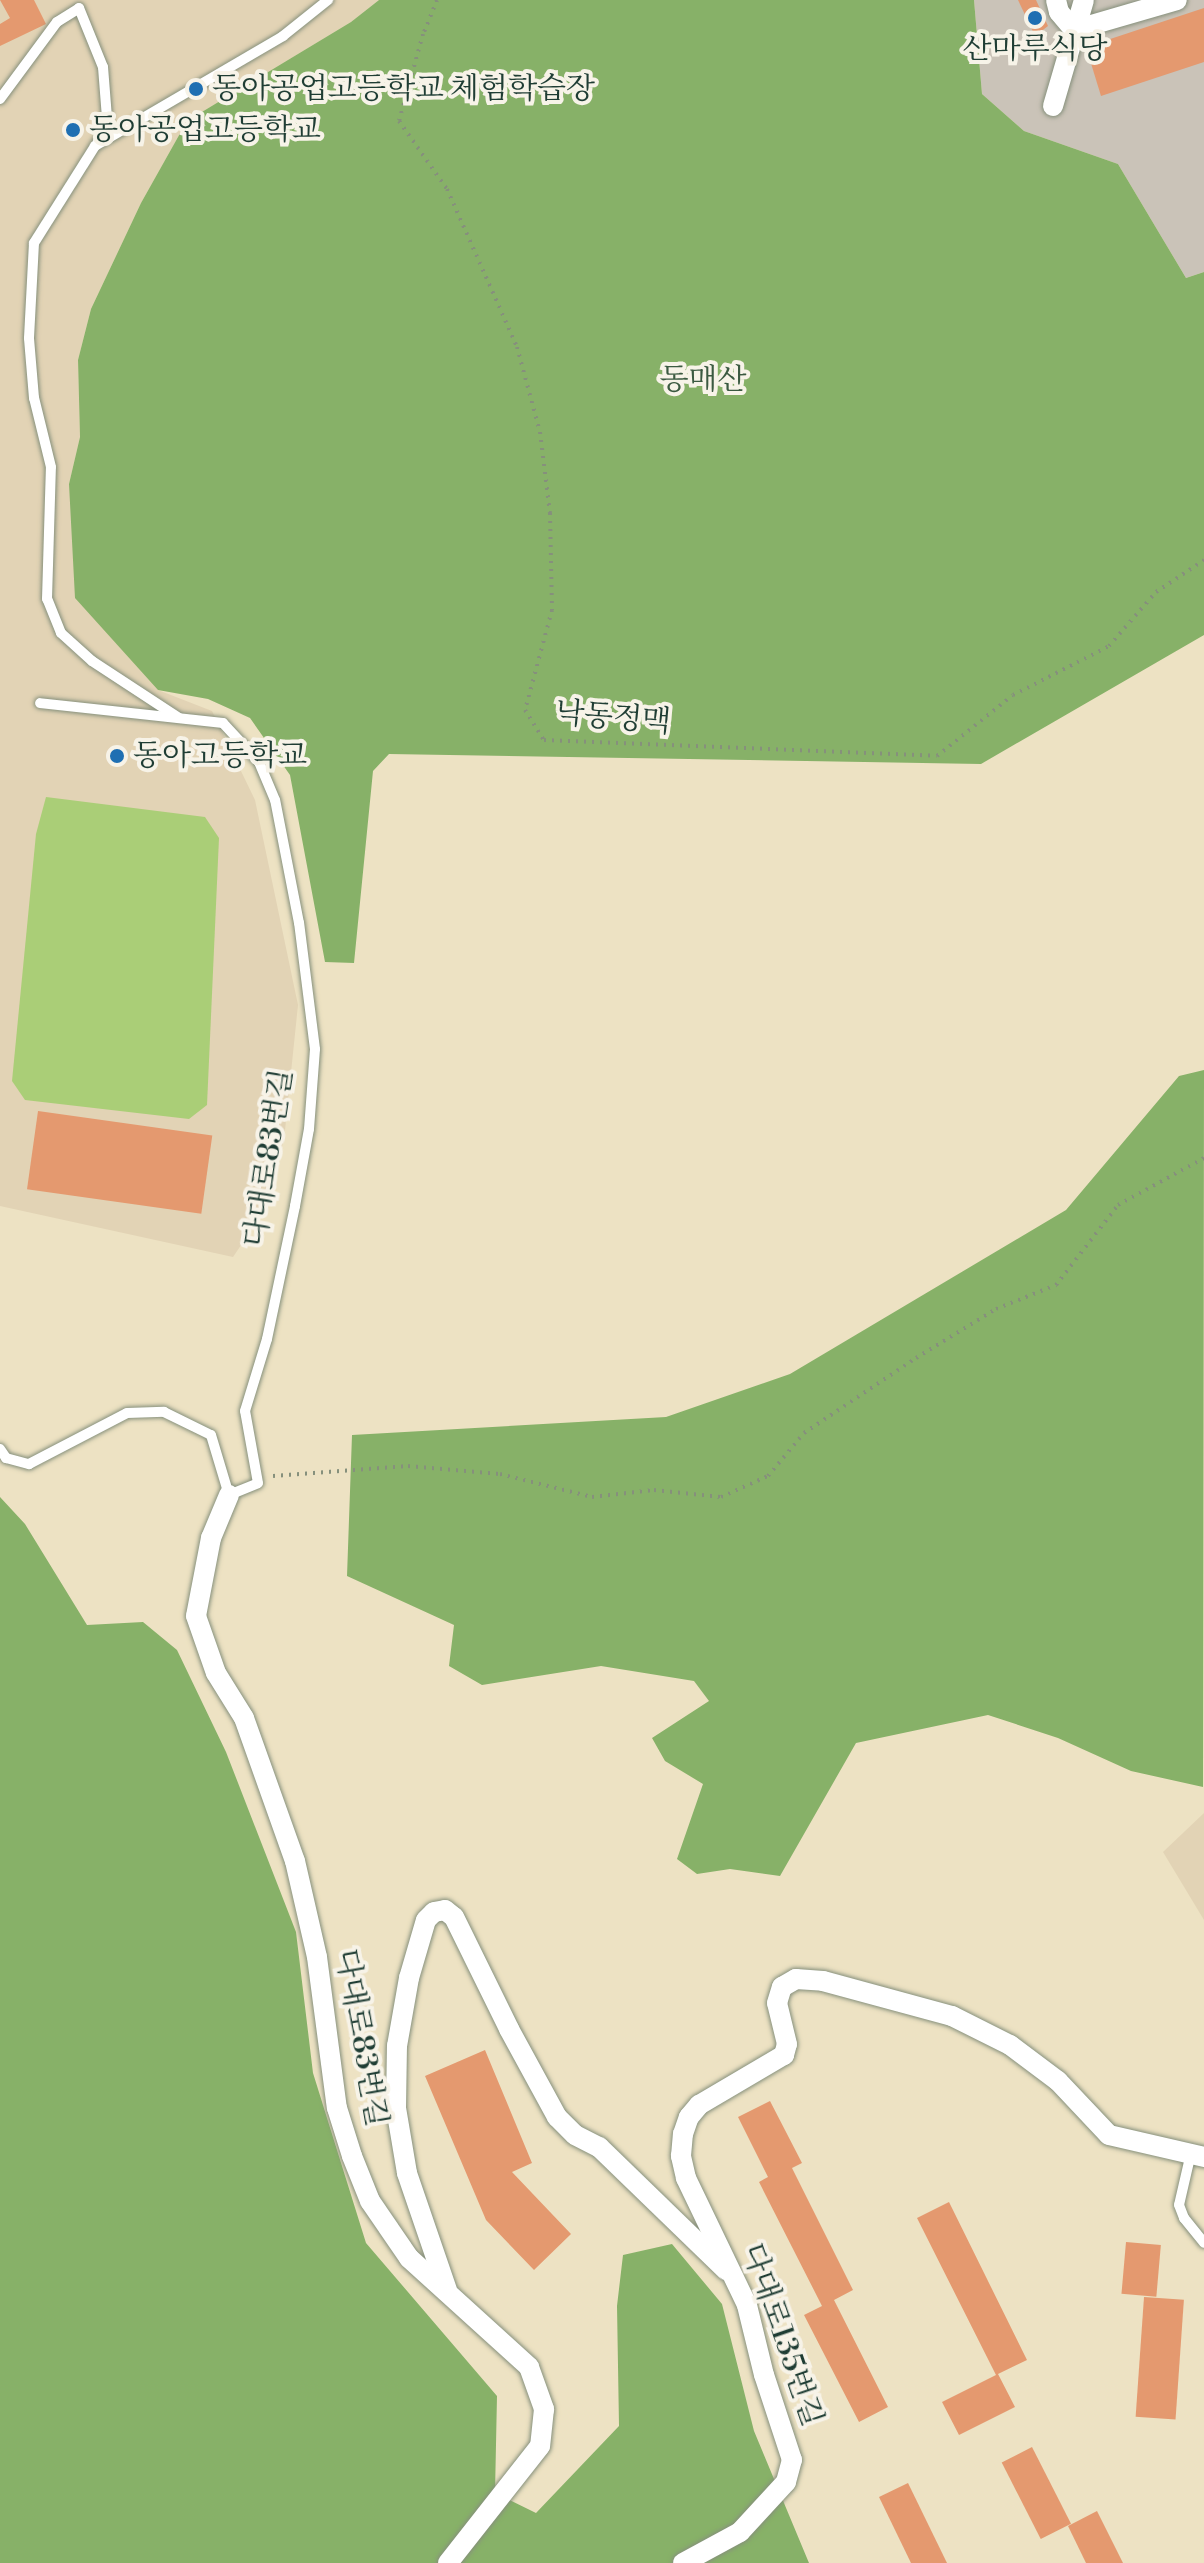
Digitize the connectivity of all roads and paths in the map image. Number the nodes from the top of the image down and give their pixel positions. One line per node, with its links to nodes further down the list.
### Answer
1 (328, 0): 9 (lane)
2 (437, 0): 10 (path, 낙동정맥)
3 (1056, 0): 6 (street)
4 (1084, 0): 6 (street)
5 (1177, 0): 6 (street)
6 (1074, 30): 8 (street)
7 (0, 99): 9 (lane)
8 (1053, 106)
9 (95, 146): 12 (lane)
10 (1204, 560)
11 (40, 703): 12 (lane, 다대로83번길)
12 (181, 719): 15 (lane, 다대로83번길)
13 (1204, 1158): 15 (path)
14 (0, 1449): 16 (lane)
15 (258, 1483): 16 (lane)
16 (229, 1495): 20 (street, 다대로83번길)
17 (1197, 2155): 18 (lane); 19 (street, 다대로135번길)
18 (1204, 2243)
19 (733, 2276): 20 (street); 22 (street, 다대로135번길)
20 (449, 2293): 21 (street, 다대로83번길)
21 (448, 2563)
22 (683, 2563)

